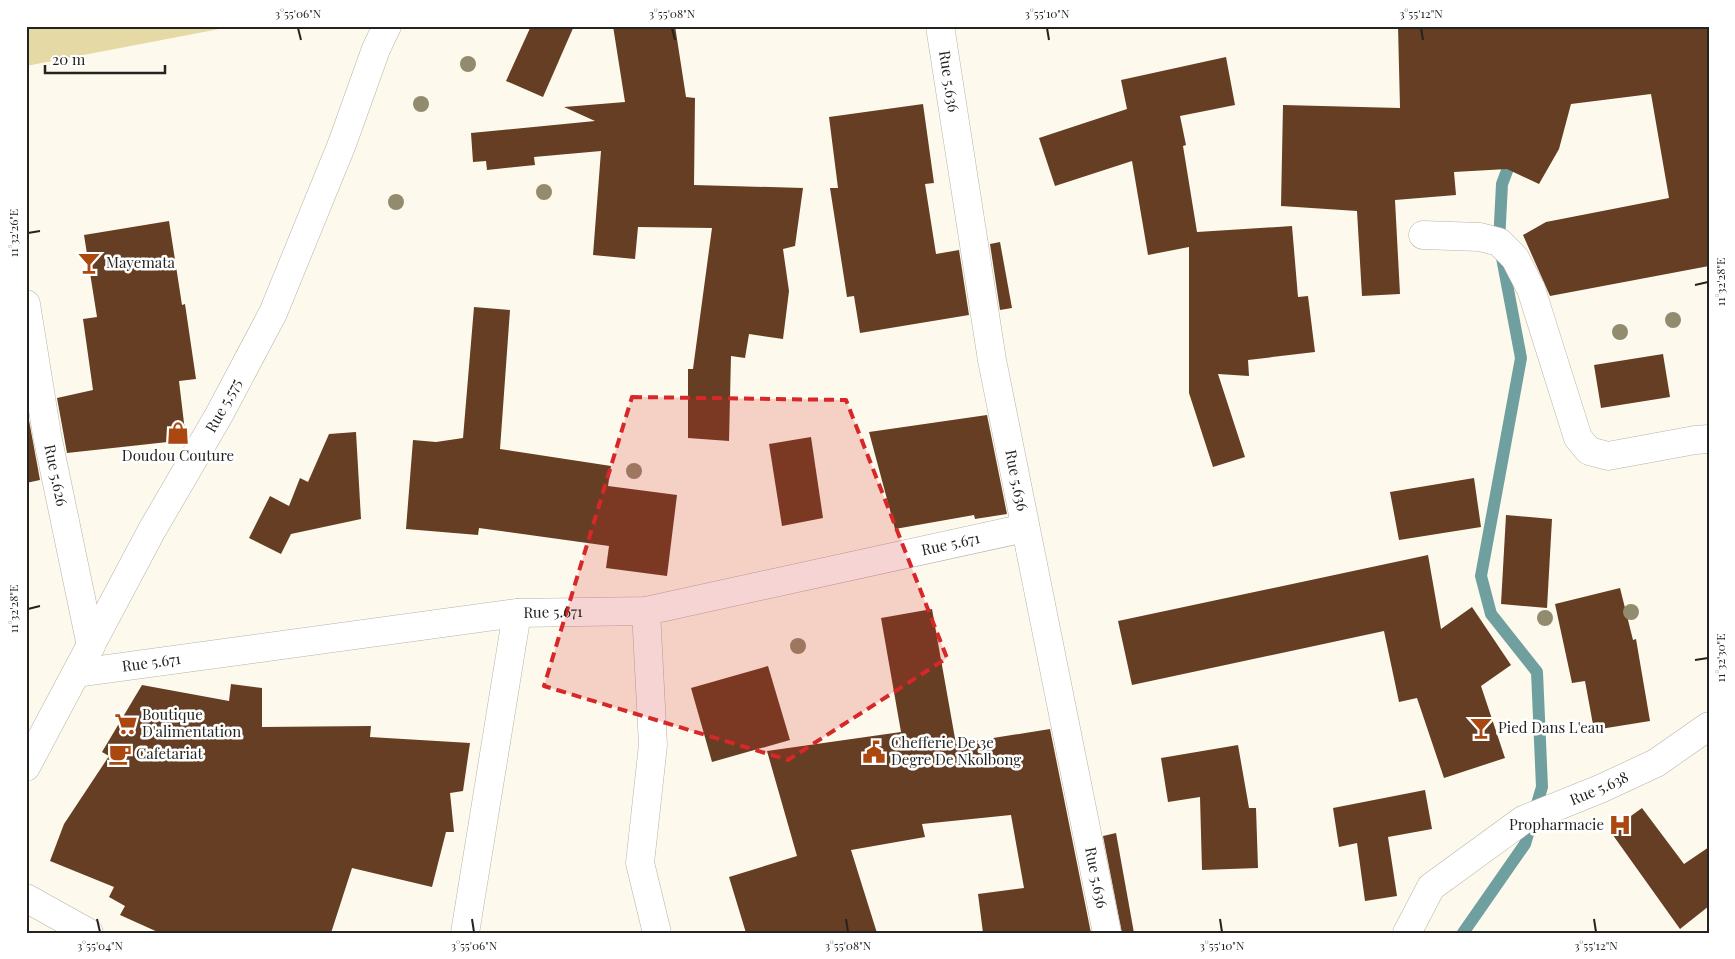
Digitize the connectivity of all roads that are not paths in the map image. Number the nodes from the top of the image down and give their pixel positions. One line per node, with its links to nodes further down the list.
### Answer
1 (387, 26): 9 (street, Rue 5.575)
2 (940, 26): 6 (street, Rue 5.636)
3 (1423, 235): 5 (street)
4 (26, 304): 9 (street, Rue 5.626)
5 (1709, 439)
6 (1025, 528): 7 (street, Rue 5.671); 17 (street, Rue 5.636)
7 (646, 611): 8 (street, Rue 5.671); 16 (street)
8 (517, 613): 10 (street, Rue 5.671); 15 (street)
9 (91, 646): 10 (street, Rue 5.575)
10 (77, 673): 12 (street, Rue 5.575)
11 (1709, 726): 18 (street, Rue 5.638)
12 (28, 762)
13 (26, 898): 14 (street)
14 (89, 933)
15 (465, 933)
16 (658, 933)
17 (1107, 933)
18 (1407, 933)

